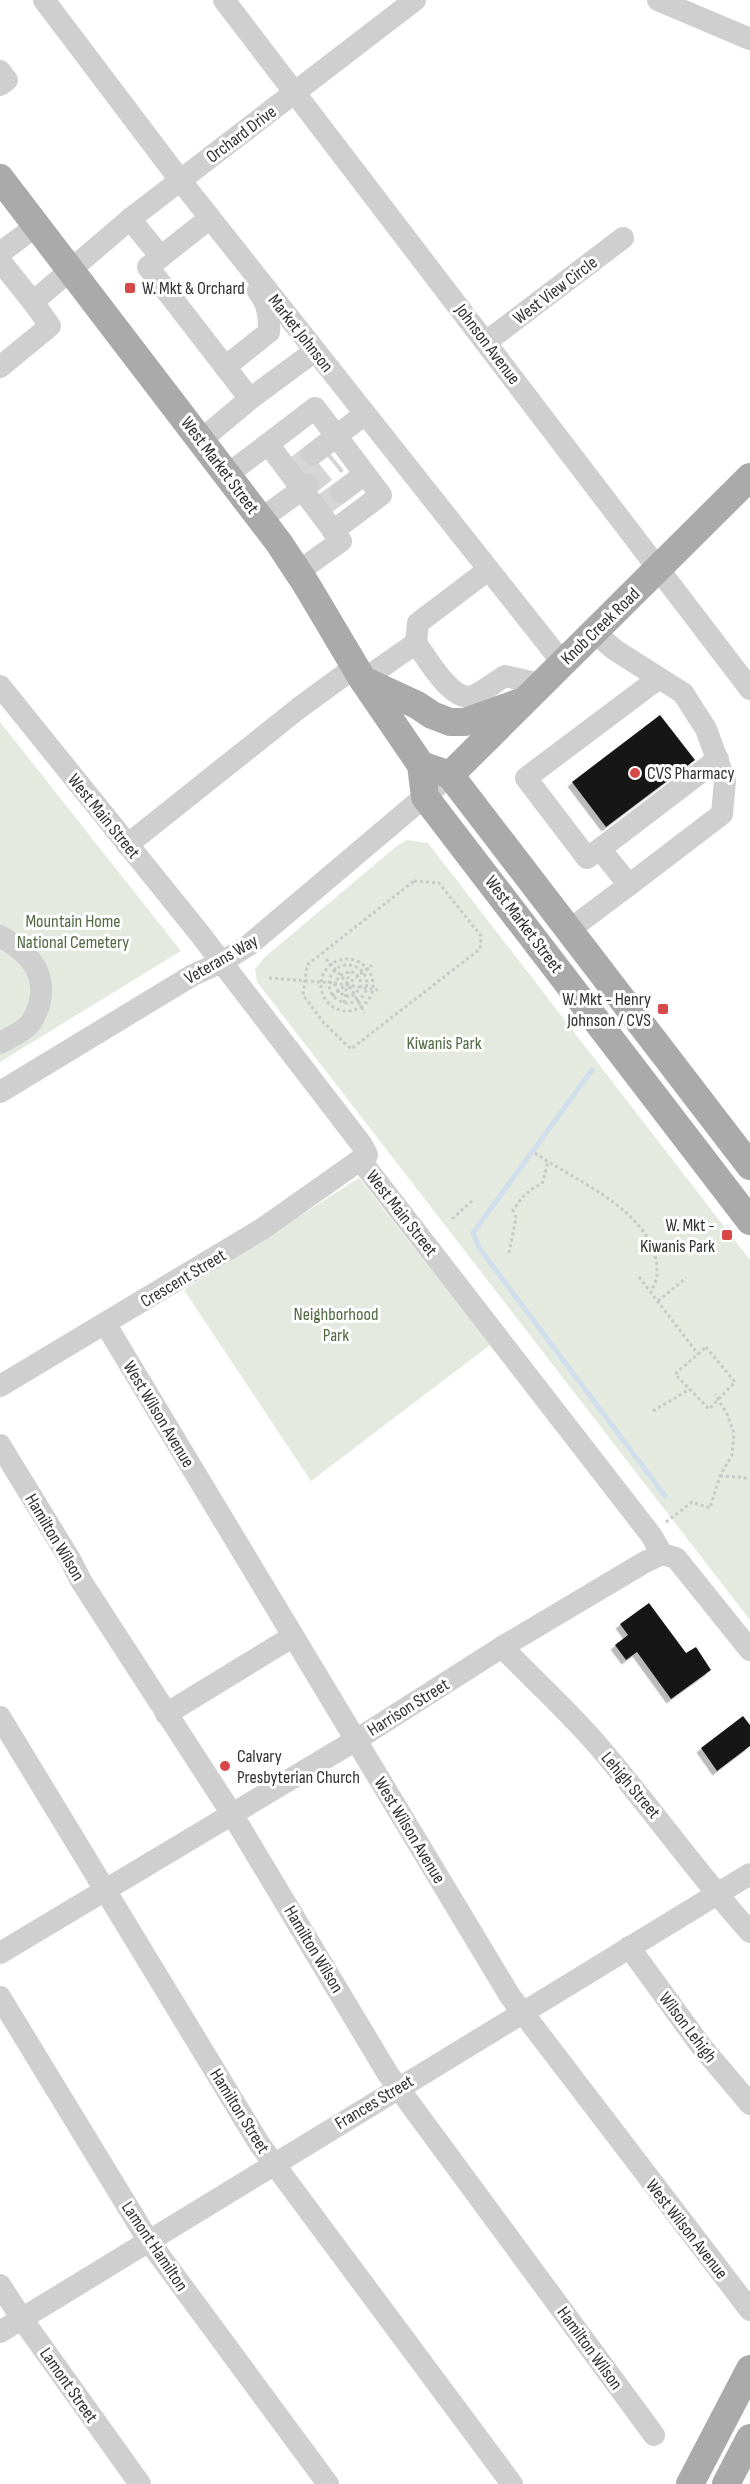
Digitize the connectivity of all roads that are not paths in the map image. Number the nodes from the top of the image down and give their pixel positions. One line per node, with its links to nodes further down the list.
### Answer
1 (44, 0): 9 (street, Market Johnson)
2 (224, 0): 8 (street, Johnson Avenue)
3 (415, 0): 8 (street, Orchard Drive)
4 (658, 0): 5 (street)
5 (750, 39)
6 (0, 71): 7 (street)
7 (0, 85)
8 (295, 94): 9 (street, Orchard Drive); 19 (street, Johnson Avenue)
9 (180, 180): 11 (street, Orchard Drive); 12 (street, Market Johnson)
10 (2, 186): 13 (main road, West Market Street)
11 (130, 219): 15 (street); 17 (street, Orchard Drive)
12 (215, 224): 15 (street); 20 (street, Market Johnson); 22 (street)
13 (36, 226): 16 (street); 17 (main road, West Market Street)
14 (623, 238): 19 (street, West View Circle)
15 (161, 257): 22 (street)
16 (1, 262): 18 (street)
17 (70, 270): 18 (street, Orchard Drive); 25 (main road, West Market Street)
18 (33, 302): 21 (street)
19 (486, 342): 37 (street, Johnson Avenue)
20 (315, 351): 23 (street); 24 (street, Market Johnson)
21 (0, 367)
22 (225, 367): 23 (street)
23 (250, 399): 25 (street)
24 (365, 414): 27 (street); 29 (street, Market Johnson)
25 (201, 440): 30 (main road, West Market Street)
26 (268, 444): 27 (street); 28 (street); 30 (street)
27 (341, 451): 28 (street); 31 (street)
28 (302, 473): 35 (street); 36 (street)
29 (412, 473): 34 (street); 38 (street, Market Johnson)
30 (228, 474): 35 (main road, West Market Street)
31 (365, 474): 33 (street); 34 (street)
32 (750, 477): 37 (main road, Knob Creek Road)
33 (341, 492)
34 (381, 495): 36 (street)
35 (261, 519): 39 (main road, West Market Street)
36 (333, 531): 39 (street)
37 (657, 568): 40 (main road, Knob Creek Road); 46 (street, Johnson Avenue)
38 (488, 570): 41 (street); 42 (street, Market Johnson)
39 (298, 572): 43 (main road, West Market Street)
40 (595, 633): 42 (main road, Knob Creek Road); 44 (street)
41 (416, 643): 43 (street); 47 (street)
42 (562, 662): 47 (main road, Knob Creek Road)
43 (359, 674): 47 (main road); 48 (main road, West Market Street); 52 (street)
44 (659, 678): 49 (street); 53 (street)
45 (0, 686): 52 (street, West Main Street)
46 (750, 689)
47 (532, 693): 50 (main road, Knob Creek Road)
48 (422, 765): 50 (main road); 51 (main road, West Market Street)
49 (721, 770): 53 (street); 54 (street)
50 (450, 775): 51 (street, Veterans Way); 55 (main road, West Market Street)
51 (425, 796): 57 (street, Veterans Way); 62 (main road, West Market Street)
52 (127, 845): 57 (street, West Main Street)
53 (600, 849): 54 (street)
54 (629, 885): 55 (street)
55 (569, 930): 61 (main road, West Market Street)
56 (0, 936): 58 (street)
57 (222, 962): 59 (street, Veterans Way); 60 (street, West Main Street)
58 (0, 1043)
59 (0, 1092)
60 (361, 1161): 63 (street, Crescent Street); 66 (street, West Main Street)
61 (750, 1166)
62 (750, 1221)
63 (106, 1325): 64 (street, Crescent Street); 67 (street, West Wilson Avenue)
64 (0, 1386)
65 (0, 1445): 70 (street, Hamilton Wilson)
66 (662, 1554): 68 (street, Harrison Street); 69 (street, West Main Street)
67 (292, 1637): 70 (street); 72 (street, West Wilson Avenue)
68 (501, 1647): 72 (street, Harrison Street); 76 (street, Lehigh Street)
69 (750, 1650)
70 (166, 1714): 73 (street, Hamilton Wilson)
71 (0, 1717): 75 (street, Hamilton Street)
72 (356, 1740): 73 (street, Harrison Street); 81 (street, West Wilson Avenue)
73 (232, 1814): 75 (street, Harrison Street); 82 (street, Hamilton Wilson)
74 (750, 1874): 76 (street, Frances Street)
75 (105, 1889): 79 (street, Harrison Street); 84 (street, Hamilton Street)
76 (716, 1895): 77 (street, Lehigh Street); 78 (street, Frances Street)
77 (750, 1932)
78 (629, 1947): 81 (street, Frances Street); 83 (street, Wilson Lehigh)
79 (0, 1953)
80 (0, 1997): 85 (street, Lamont Hamilton)
81 (522, 2012): 82 (street, Frances Street); 87 (street, West Wilson Avenue)
82 (398, 2087): 84 (street, Frances Street); 91 (street, Hamilton Wilson)
83 (750, 2104)
84 (274, 2163): 85 (street, Frances Street); 95 (street, Hamilton Street)
85 (148, 2240): 88 (street, Frances Street); 94 (street, Lamont Hamilton)
86 (0, 2285): 88 (street, Lamont Street)
87 (750, 2310)
88 (22, 2319): 89 (street, Frances Street); 93 (street, Lamont Street)
89 (0, 2332)
90 (750, 2369): 96 (main road)
91 (654, 2434)
92 (750, 2438): 97 (main road)
93 (140, 2484)
94 (328, 2484)
95 (512, 2484)
96 (690, 2484)
97 (726, 2484)

